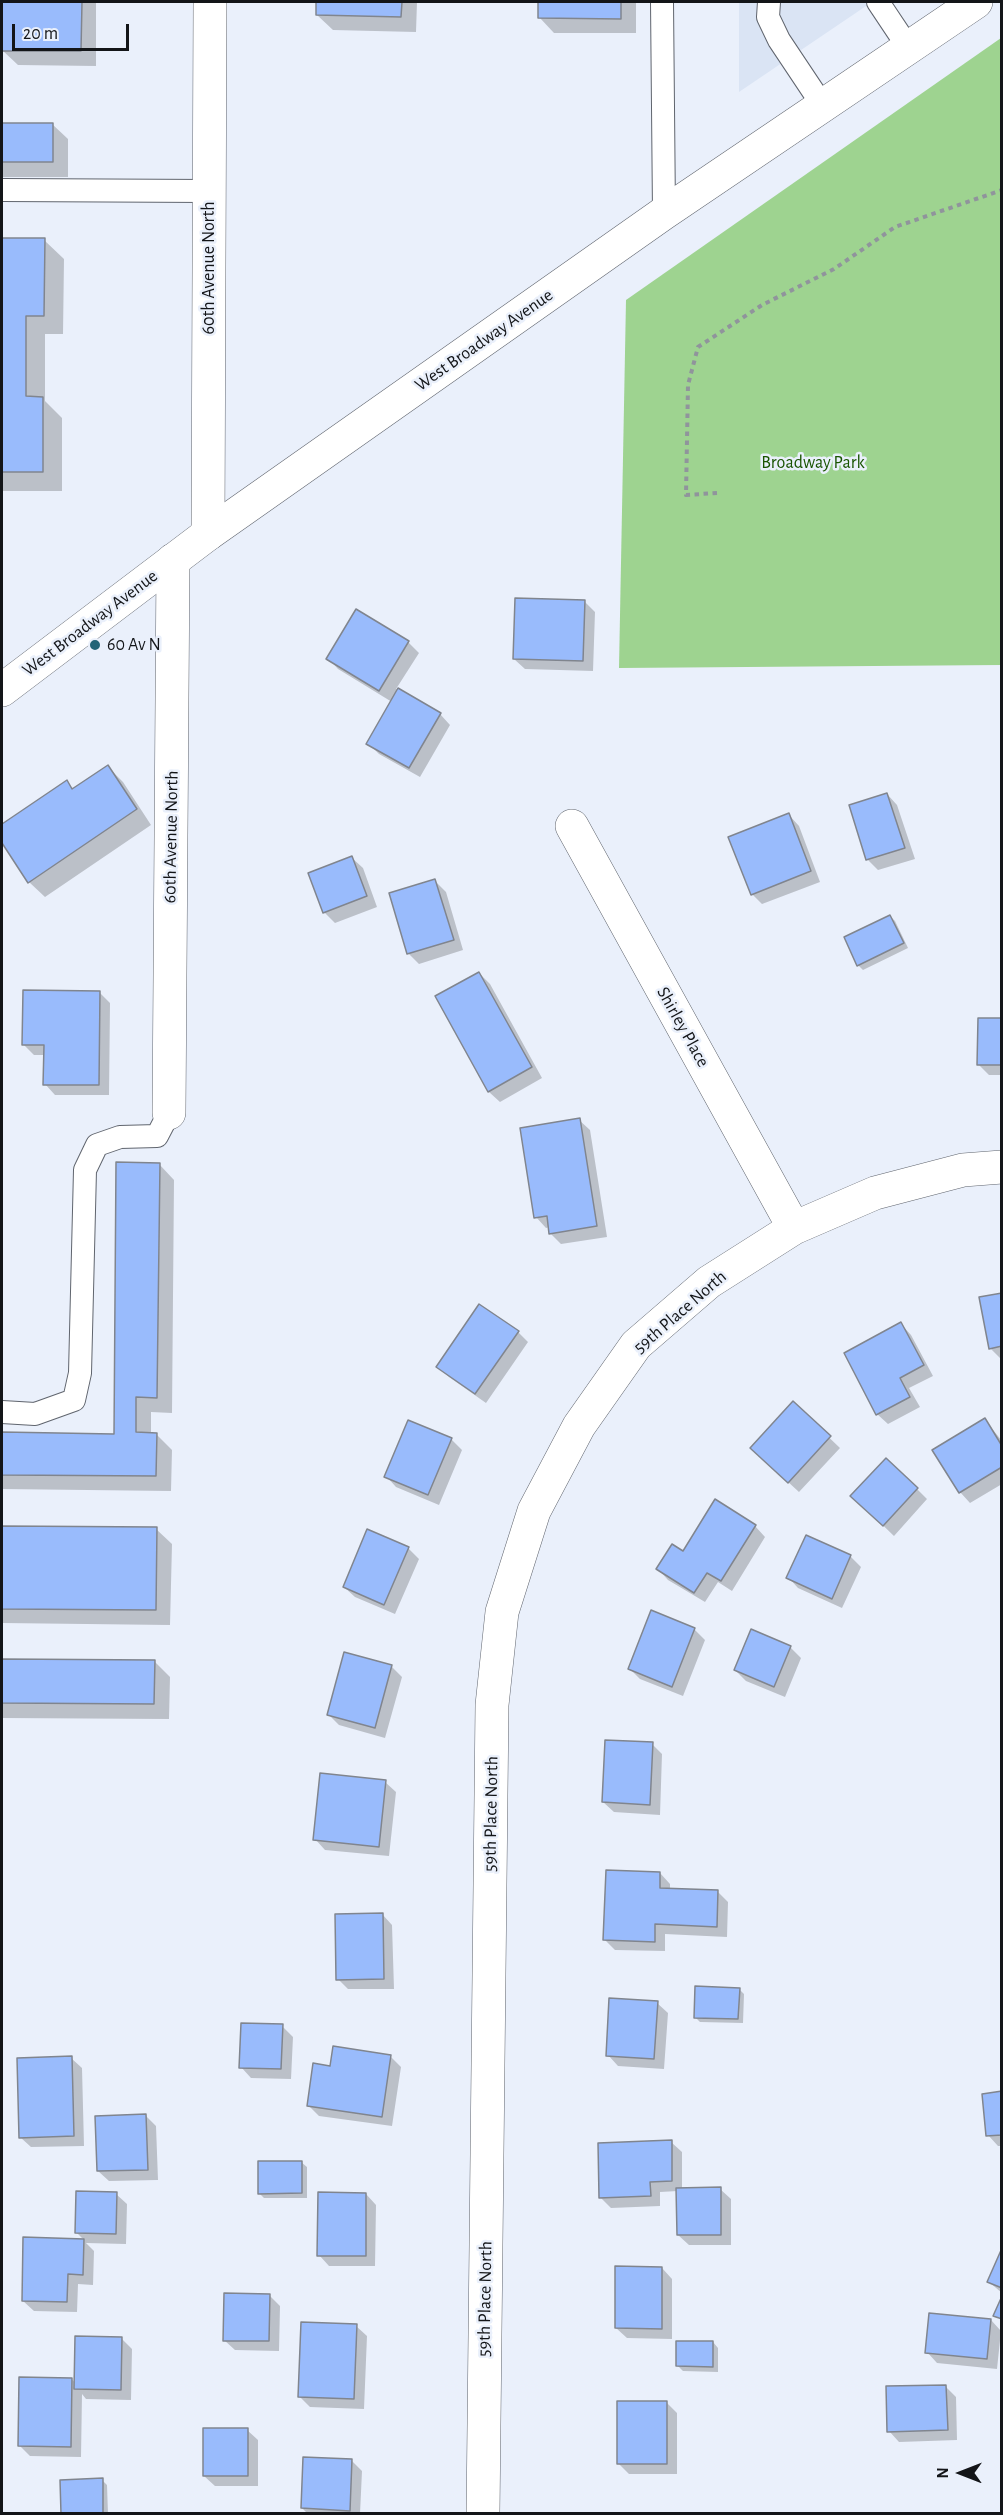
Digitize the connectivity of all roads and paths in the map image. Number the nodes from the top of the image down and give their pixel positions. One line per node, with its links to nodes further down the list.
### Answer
1 (210, 2): 10 (street, 60th Avenue North)
2 (662, 2): 11 (lane)
3 (769, 2): 7 (lane)
4 (878, 2): 6 (lane)
5 (976, 2): 6 (street, West Broadway Avenue)
6 (908, 47): 7 (street, West Broadway Avenue)
7 (823, 106): 11 (street, West Broadway Avenue)
8 (2, 190): 10 (lane)
9 (1002, 190): 12 (path)
10 (209, 191): 13 (street, 60th Avenue North)
11 (664, 213): 13 (street, West Broadway Avenue)
12 (717, 493)
13 (208, 534): 14 (street, West Broadway Avenue)
14 (173, 560): 15 (street, West Broadway Avenue); 17 (street, 60th Avenue North)
15 (2, 690)
16 (572, 826): 19 (street, Shirley Place)
17 (169, 1113): 20 (lane)
18 (1002, 1167): 19 (street, 59th Place North)
19 (794, 1228): 21 (street, 59th Place North)
20 (2, 1412)
21 (483, 2514)

